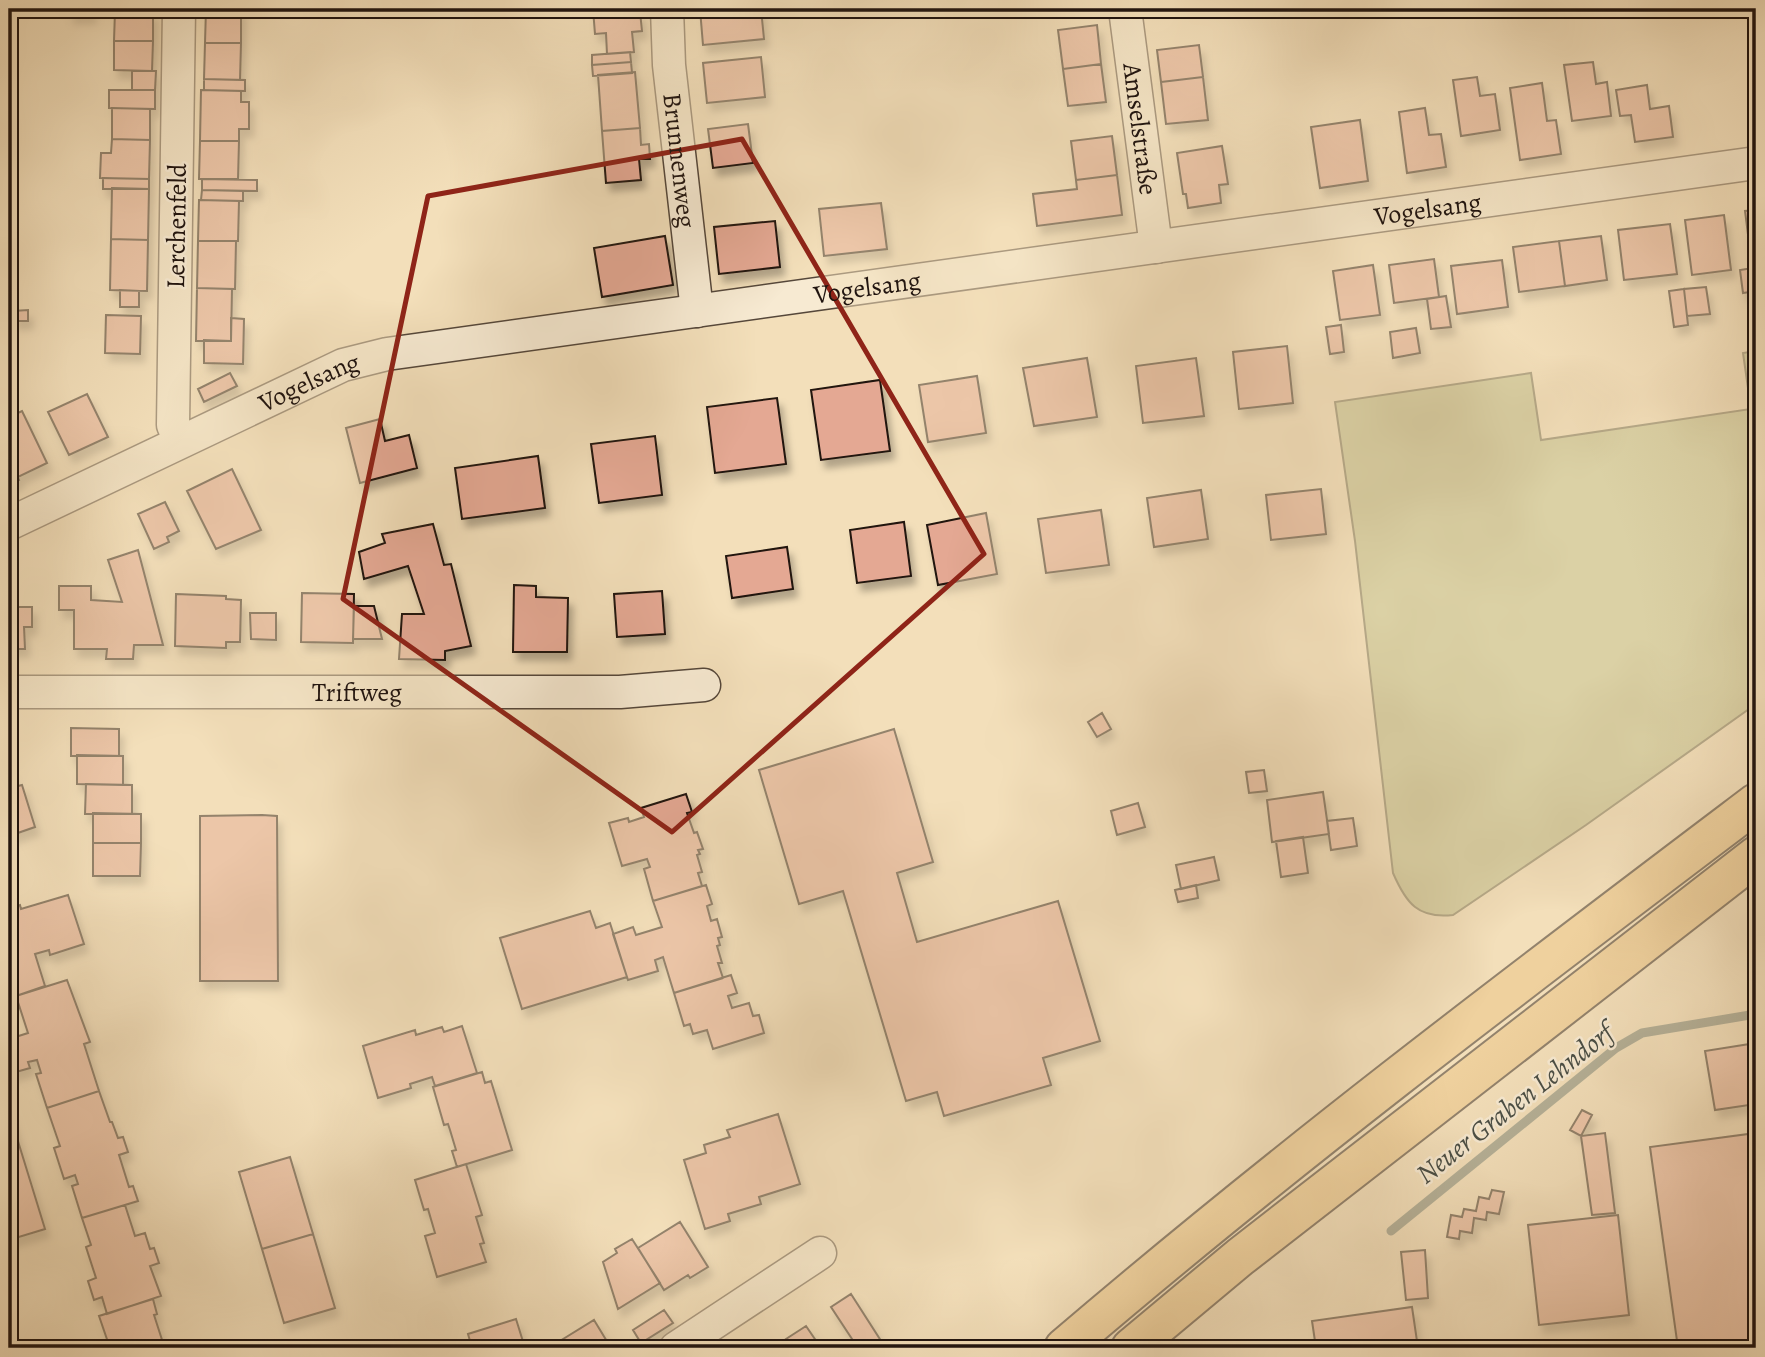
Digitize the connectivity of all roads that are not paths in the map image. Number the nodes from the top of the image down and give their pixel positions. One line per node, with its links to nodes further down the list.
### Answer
1 (179, 9): 7 (street, Lerchenfeld)
2 (667, 9): 6 (street, Brunnenweg)
3 (1125, 9): 5 (street, Amselstraße)
4 (1756, 163): 5 (street, Vogelsang)
5 (1156, 247): 6 (street, Vogelsang)
6 (697, 312): 7 (street, Vogelsang)
7 (180, 441): 8 (street, Vogelsang)
8 (9, 524)
9 (704, 685): 10 (street, Triftweg)
10 (9, 692)
11 (1756, 803): 16 (highway)
12 (1756, 856): 14 (highway)
13 (820, 1253): 15 (street)
14 (1240, 1257): 17 (highway); 18 (highway)
15 (676, 1348)
16 (1064, 1348)
17 (1131, 1348)
18 (1168, 1348)

